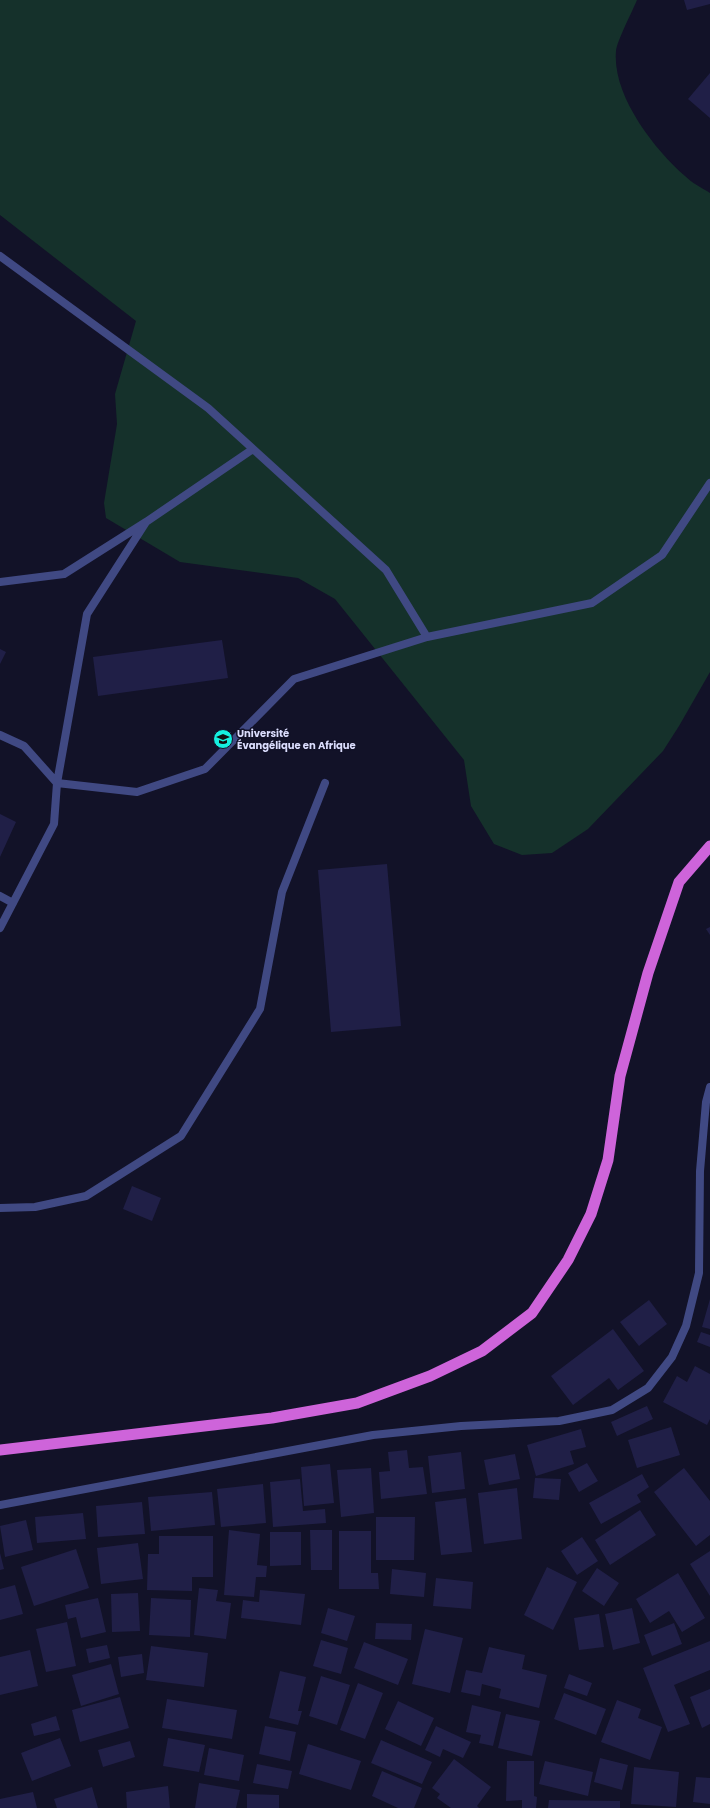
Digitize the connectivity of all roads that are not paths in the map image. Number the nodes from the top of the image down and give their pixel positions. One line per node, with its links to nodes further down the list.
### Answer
1 (0, 256): 2 (street)
2 (253, 449): 4 (street); 6 (street)
3 (710, 483): 6 (street)
4 (146, 522): 5 (street); 8 (street)
5 (0, 582)
6 (427, 637): 8 (street)
7 (0, 735): 8 (street)
8 (57, 783): 12 (street)
9 (325, 783): 15 (street)
10 (710, 846): 16 (highway)
11 (0, 896): 12 (street)
12 (13, 903): 13 (street)
13 (0, 928)
14 (710, 1087): 17 (street)
15 (0, 1208)
16 (0, 1450)
17 (0, 1505)

